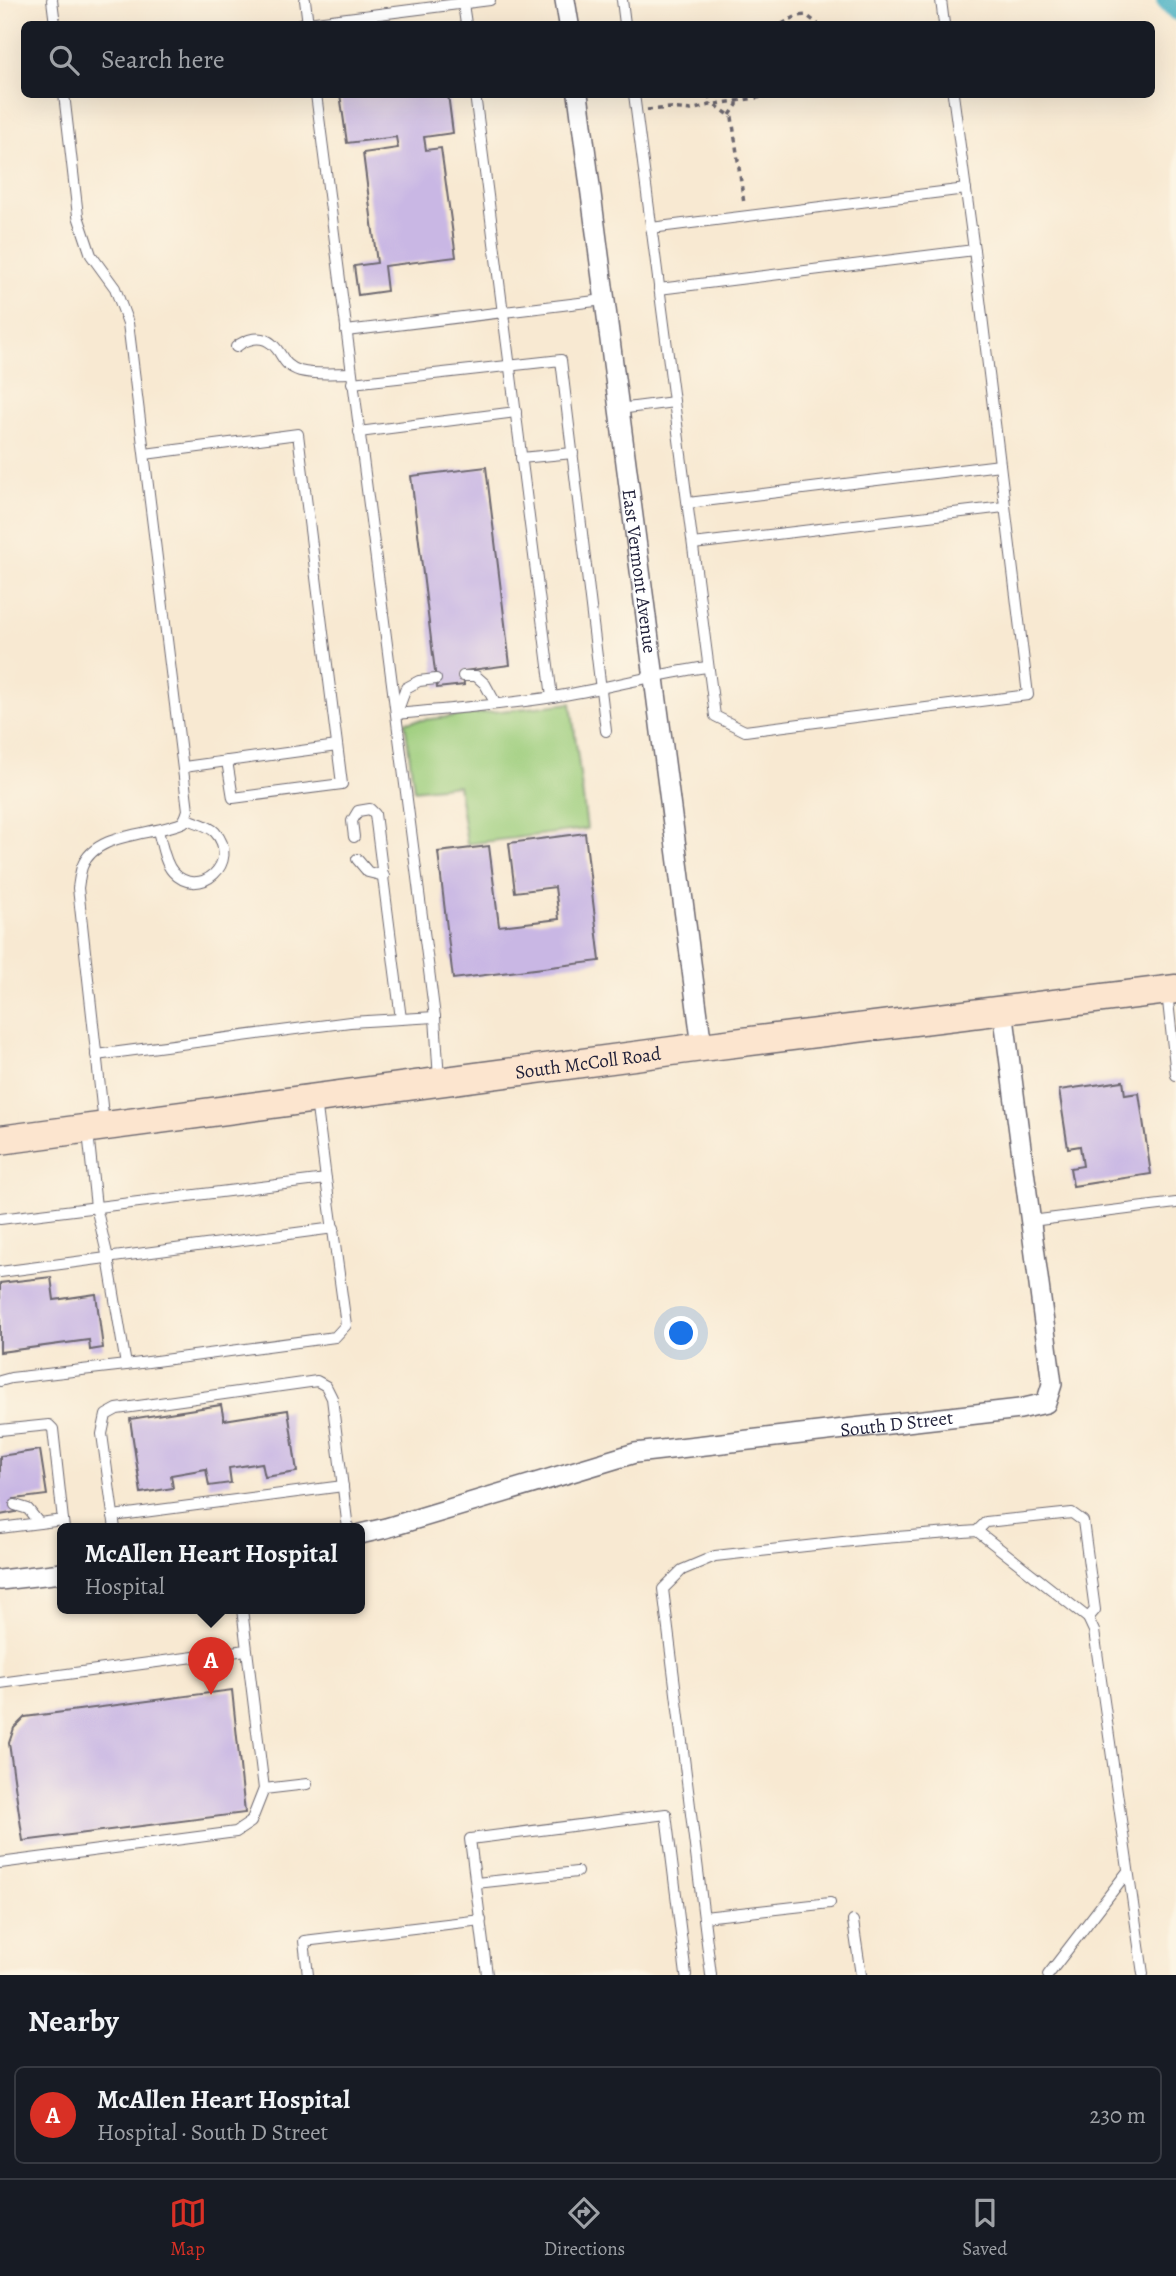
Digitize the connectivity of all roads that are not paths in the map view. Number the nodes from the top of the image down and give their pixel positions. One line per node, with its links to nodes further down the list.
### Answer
1 (52, 0): 8 (lane)
2 (304, 0): 9 (lane)
3 (490, 0): 7 (lane)
4 (565, 0): 12 (street)
5 (622, 0): 13 (lane)
6 (941, 0): 14 (lane)
7 (463, 4): 10 (lane); 11 (lane)
8 (55, 21)
9 (307, 21)
10 (330, 21)
11 (466, 21)
12 (568, 21)
13 (624, 21)
14 (944, 21)
15 (64, 98): 36 (lane)
16 (317, 98): 27 (lane)
17 (476, 98): 26 (lane)
18 (579, 98): 25 (street, East Vermont Avenue)
19 (634, 98): 22 (lane)
20 (954, 98): 21 (lane)
21 (966, 190): 22 (lane); 23 (lane)
22 (651, 228): 24 (lane)
23 (974, 250): 24 (lane); 38 (lane)
24 (659, 289): 31 (lane)
25 (604, 300): 26 (lane); 32 (street, East Vermont Avenue)
26 (504, 310): 27 (lane); 29 (lane)
27 (346, 331): 30 (lane)
28 (236, 347): 30 (lane)
29 (510, 366): 30 (lane); 33 (lane); 35 (lane)
30 (352, 378): 34 (lane)
31 (674, 402): 32 (lane); 39 (lane)
32 (619, 409): 44 (street, East Vermont Avenue)
33 (516, 412): 34 (lane); 37 (lane)
34 (359, 432): 49 (lane)
35 (573, 453): 37 (lane); 46 (lane)
36 (145, 454): 51 (lane); 53 (lane)
37 (522, 458): 47 (lane)
38 (1000, 465): 39 (lane); 40 (lane)
39 (688, 503): 41 (lane)
40 (1004, 507): 41 (lane); 42 (lane)
41 (693, 544): 42 (lane)
42 (707, 667): 44 (lane)
43 (463, 676): 48 (lane)
44 (654, 678): 46 (lane); 63 (street, East Vermont Avenue)
45 (436, 679): 49 (lane)
46 (603, 688): 47 (lane); 50 (lane)
47 (552, 697): 48 (lane)
48 (496, 704): 49 (lane)
49 (397, 714): 61 (lane)
50 (606, 731)
51 (337, 746): 52 (lane); 52 (lane)
52 (227, 761): 53 (lane)
53 (184, 767): 54 (lane)
54 (185, 818): 55 (lane); 55 (lane)
55 (159, 831): 64 (lane)
56 (354, 837): 58 (lane)
57 (357, 859): 58 (lane)
58 (384, 876): 62 (lane)
59 (1171, 989): 60 (street, South McColl Road); 65 (lane)
60 (1003, 1010): 63 (street, South McColl Road); 74 (street, South D Street)
61 (435, 1017): 62 (lane); 66 (lane)
62 (401, 1019): 64 (lane)
63 (702, 1047): 66 (street, South McColl Road)
64 (96, 1055): 68 (lane)
65 (1176, 1075)
66 (440, 1082): 67 (street, South McColl Road)
67 (316, 1098): 68 (street, South McColl Road); 70 (lane)
68 (96, 1127): 69 (street, South McColl Road); 72 (lane)
69 (0, 1140)
70 (326, 1180): 72 (lane); 75 (lane)
71 (1176, 1203): 74 (lane)
72 (96, 1207): 73 (lane); 76 (lane)
73 (0, 1219)
74 (1031, 1221): 91 (street, South D Street)
75 (334, 1228): 76 (lane); 78 (lane)
76 (108, 1258): 77 (lane); 78 (lane)
77 (0, 1272)
78 (126, 1365): 79 (lane)
79 (0, 1381)
80 (0, 1430): 85 (lane)
81 (343, 1486): 83 (lane); 83 (lane); 87 (lane)
82 (15, 1505): 84 (lane)
83 (113, 1516): 86 (lane)
84 (39, 1523): 88 (lane); 89 (lane)
85 (64, 1523)
86 (114, 1523)
87 (347, 1523)
88 (57, 1524)
89 (0, 1528)
90 (977, 1531): 95 (lane); 95 (lane); 105 (lane)
91 (365, 1533)
92 (57, 1574): 93 (street)
93 (0, 1580)
94 (242, 1614): 96 (lane)
95 (1088, 1618): 101 (lane)
96 (246, 1650): 97 (lane); 99 (lane)
97 (0, 1683)
98 (307, 1784): 99 (lane)
99 (264, 1789): 100 (lane)
100 (0, 1863)
101 (1128, 1871): 108 (lane); 114 (lane)
102 (577, 1872): 103 (lane)
103 (476, 1884): 106 (lane); 111 (lane)
104 (830, 1903): 105 (lane)
105 (704, 1917): 112 (lane)
106 (481, 1920): 109 (lane); 110 (lane)
107 (853, 1921): 113 (lane)
108 (1143, 1974)
109 (308, 1975)
110 (487, 1975)
111 (686, 1975)
112 (711, 1975)
113 (861, 1975)
114 (1048, 1975)

